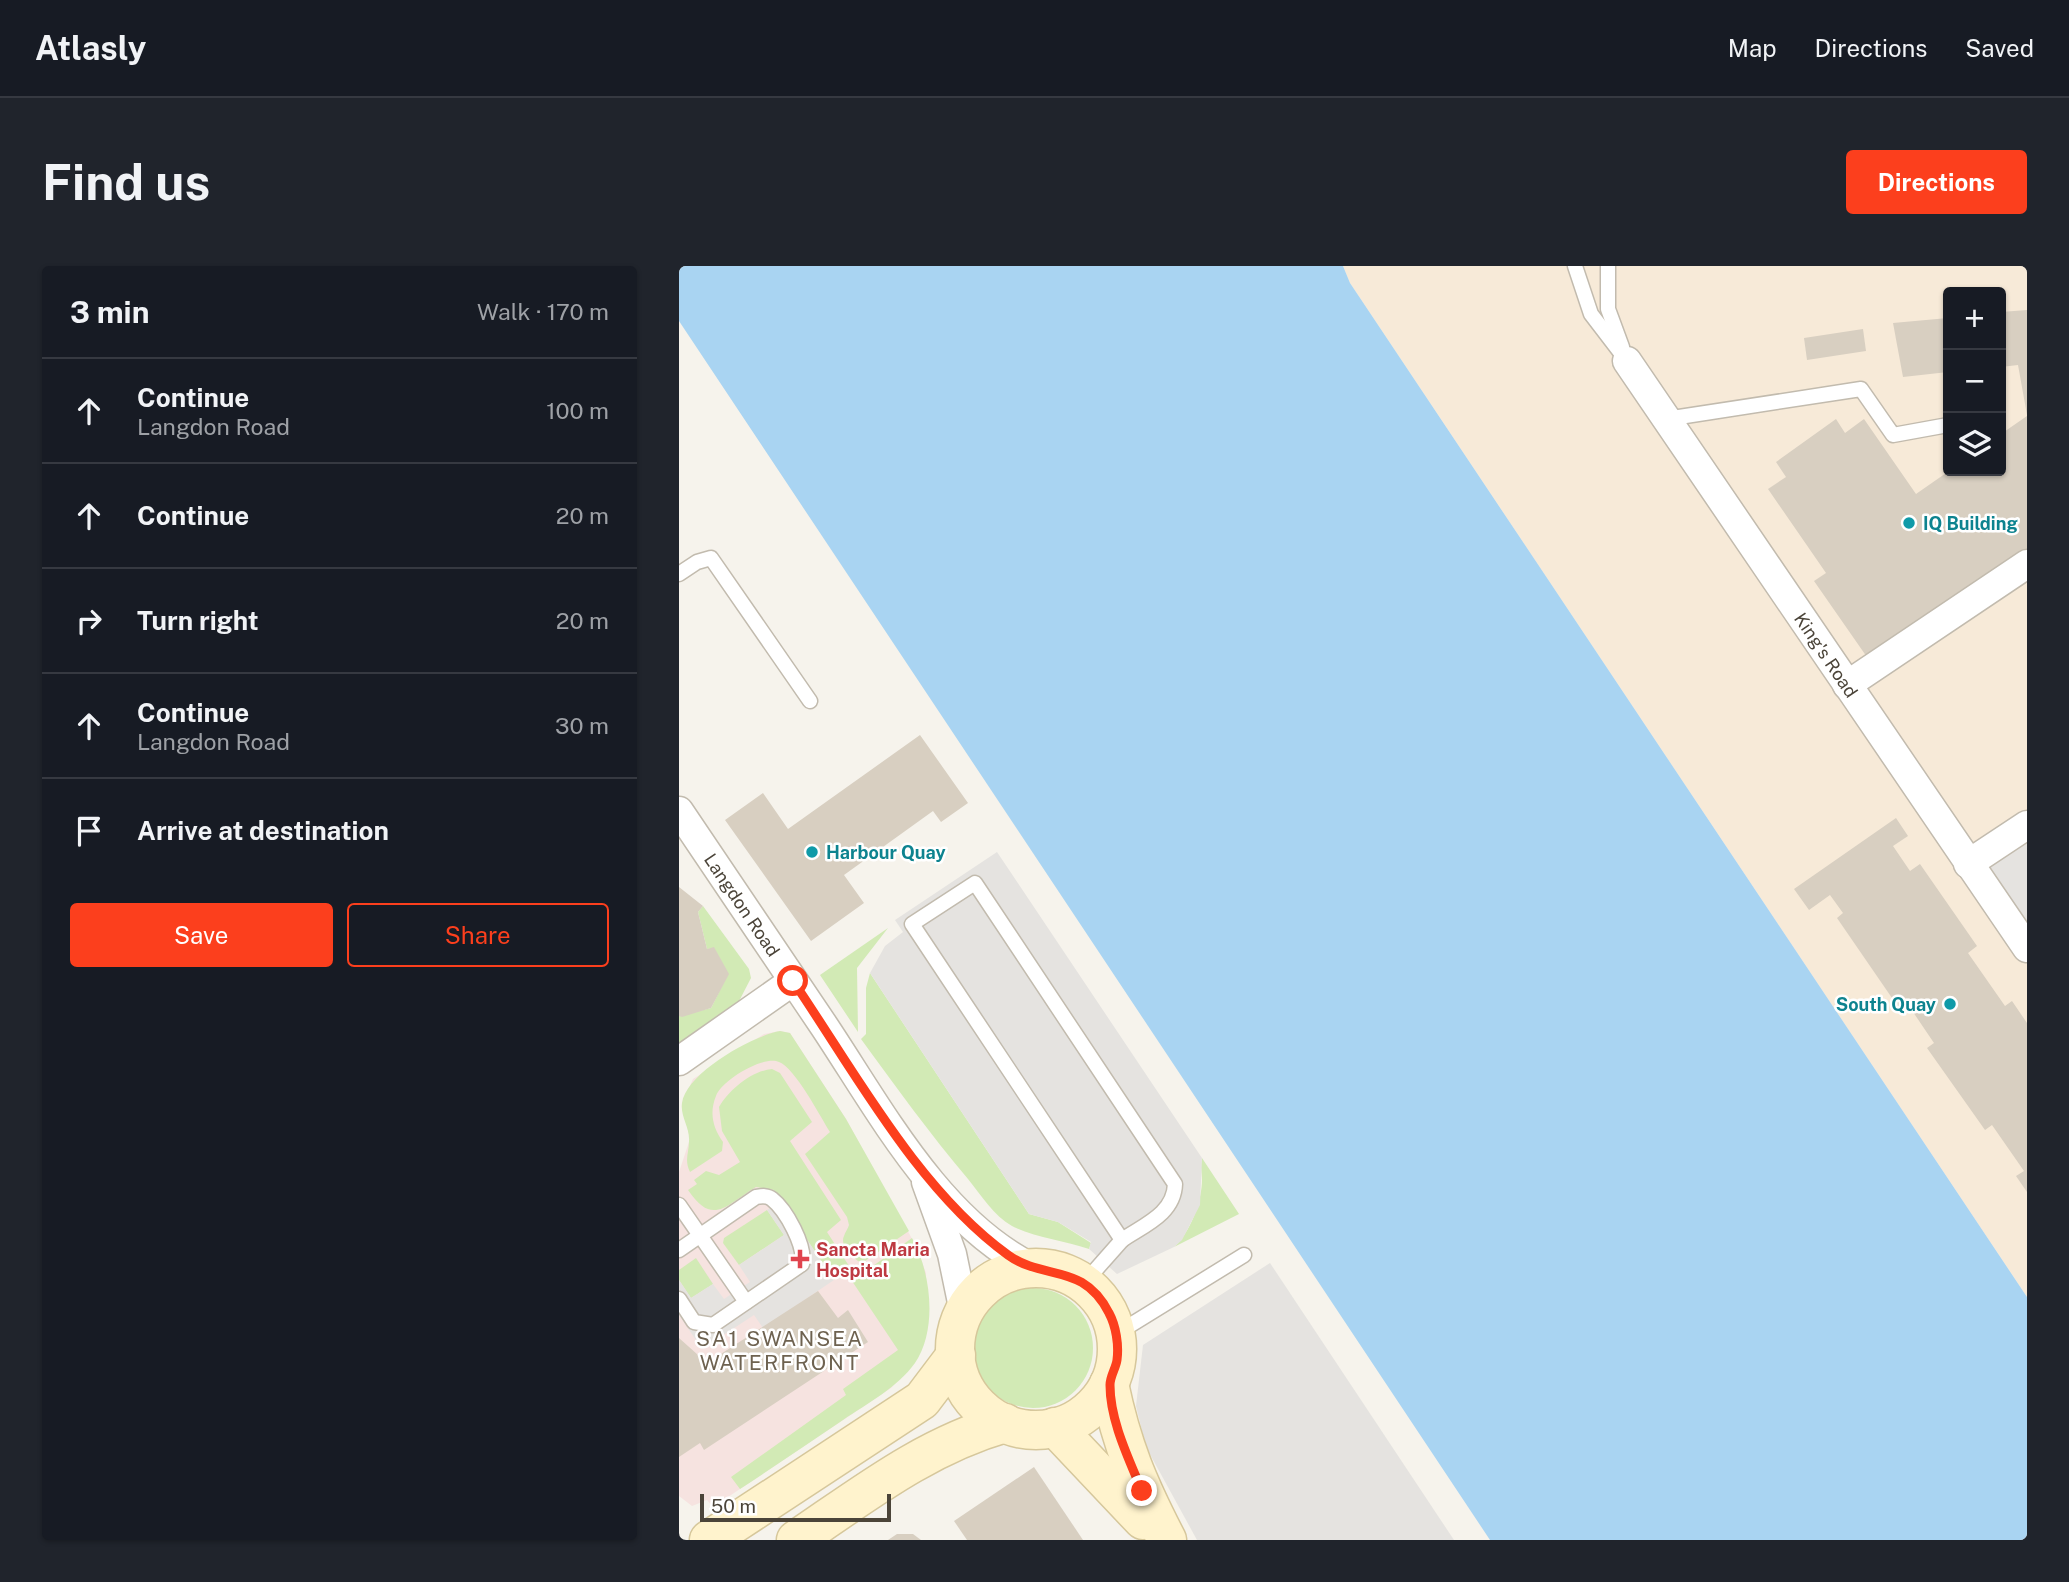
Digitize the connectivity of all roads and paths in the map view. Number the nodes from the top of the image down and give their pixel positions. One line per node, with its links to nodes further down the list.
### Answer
1 (1575, 266): 3 (lane)
2 (1608, 266): 3 (lane)
3 (1627, 362): 4 (street, King's Road)
4 (1667, 419): 5 (lane); 8 (street, King's Road)
5 (1943, 426)
6 (2027, 564): 8 (street)
7 (679, 574): 9 (lane)
8 (1847, 685): 12 (street, King's Road)
9 (810, 701)
10 (679, 811): 14 (street, Langdon Road)
11 (2027, 825): 12 (street)
12 (1968, 864): 13 (street, King's Road)
13 (2027, 948)
14 (793, 981): 15 (street); 16 (street, Langdon Road)
15 (681, 1063)
16 (922, 1173): 22 (street, Langdon Road); 26 (street, Langdon Road)
17 (679, 1205): 18 (lane)
18 (701, 1235): 20 (lane); 25 (lane); 25 (lane)
19 (1122, 1240): 19 (lane); 23 (lane)
20 (679, 1250)
21 (1244, 1255): 27 (lane)
22 (1033, 1268): 23 (street); 26 (street)
23 (1084, 1283): 27 (street)
24 (679, 1299): 25 (lane)
25 (745, 1302)
26 (964, 1312): 28 (street)
27 (1116, 1334): 29 (street)
28 (955, 1355): 30 (street); 32 (street)
29 (1109, 1384): 31 (street); 35 (street)
30 (1005, 1423): 31 (street); 33 (street)
31 (1055, 1427): 34 (street)
32 (709, 1540)
33 (796, 1540)
34 (1161, 1540)
35 (1167, 1540)

